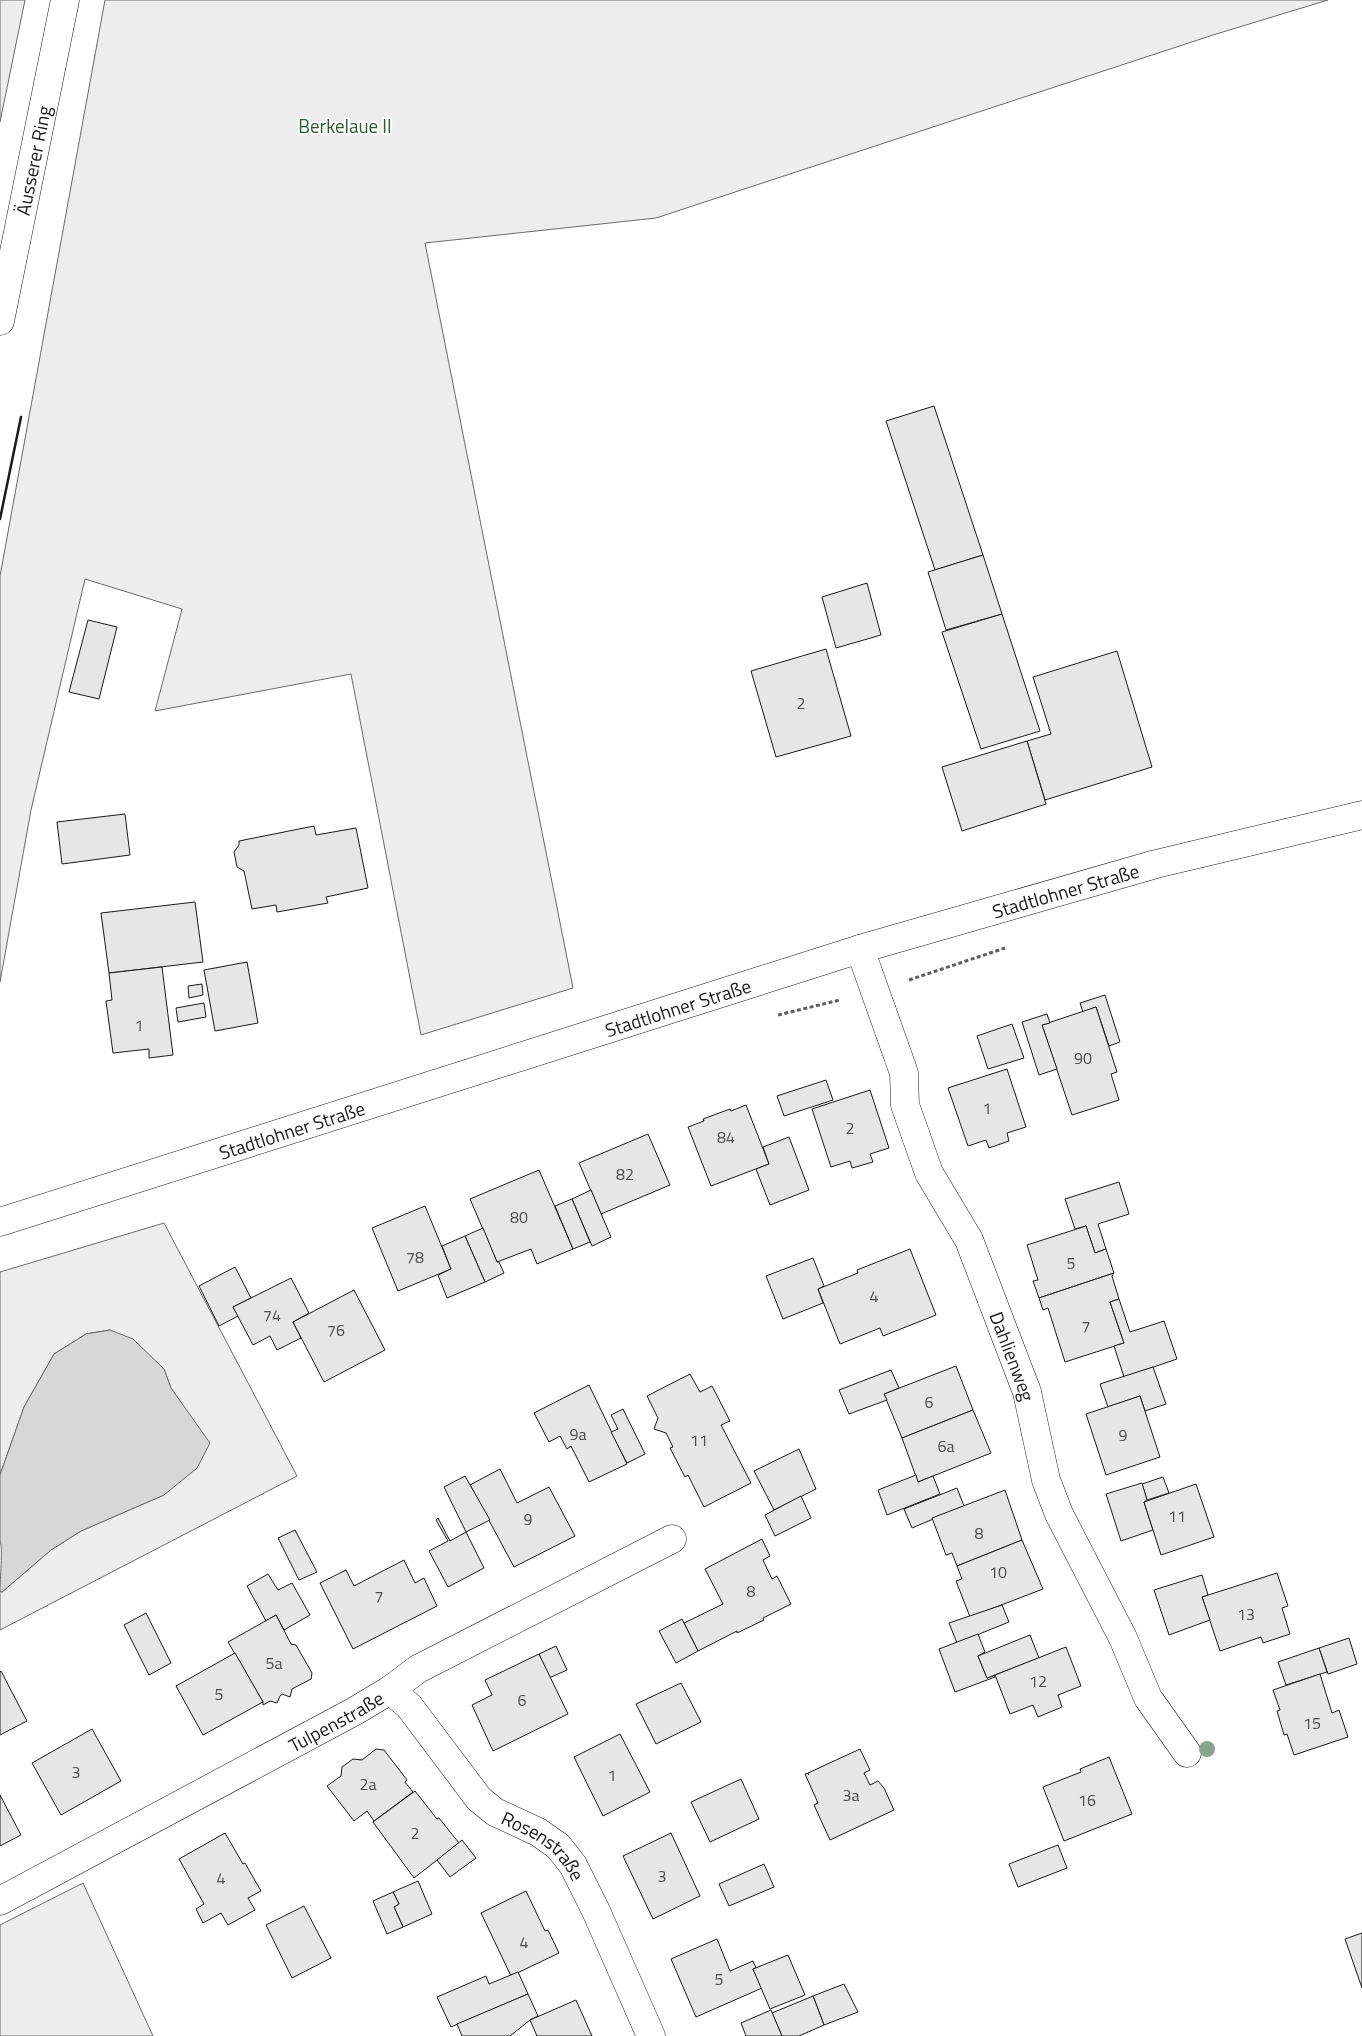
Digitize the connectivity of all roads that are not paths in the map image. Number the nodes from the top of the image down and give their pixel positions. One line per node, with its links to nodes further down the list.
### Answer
1 (65, 0): 2 (street, Äusserer Ring)
2 (0, 321)
3 (1362, 815): 4 (street, Stadtlohner Straße)
4 (860, 949): 5 (street, Stadtlohner Straße); 8 (street, Dahlienweg)
5 (0, 1222)
6 (672, 1539): 7 (street, Tulpenstraße)
7 (390, 1690): 9 (street, Tulpenstraße); 10 (street, Rosenstraße)
8 (1187, 1753)
9 (0, 1901)
10 (651, 2036)

